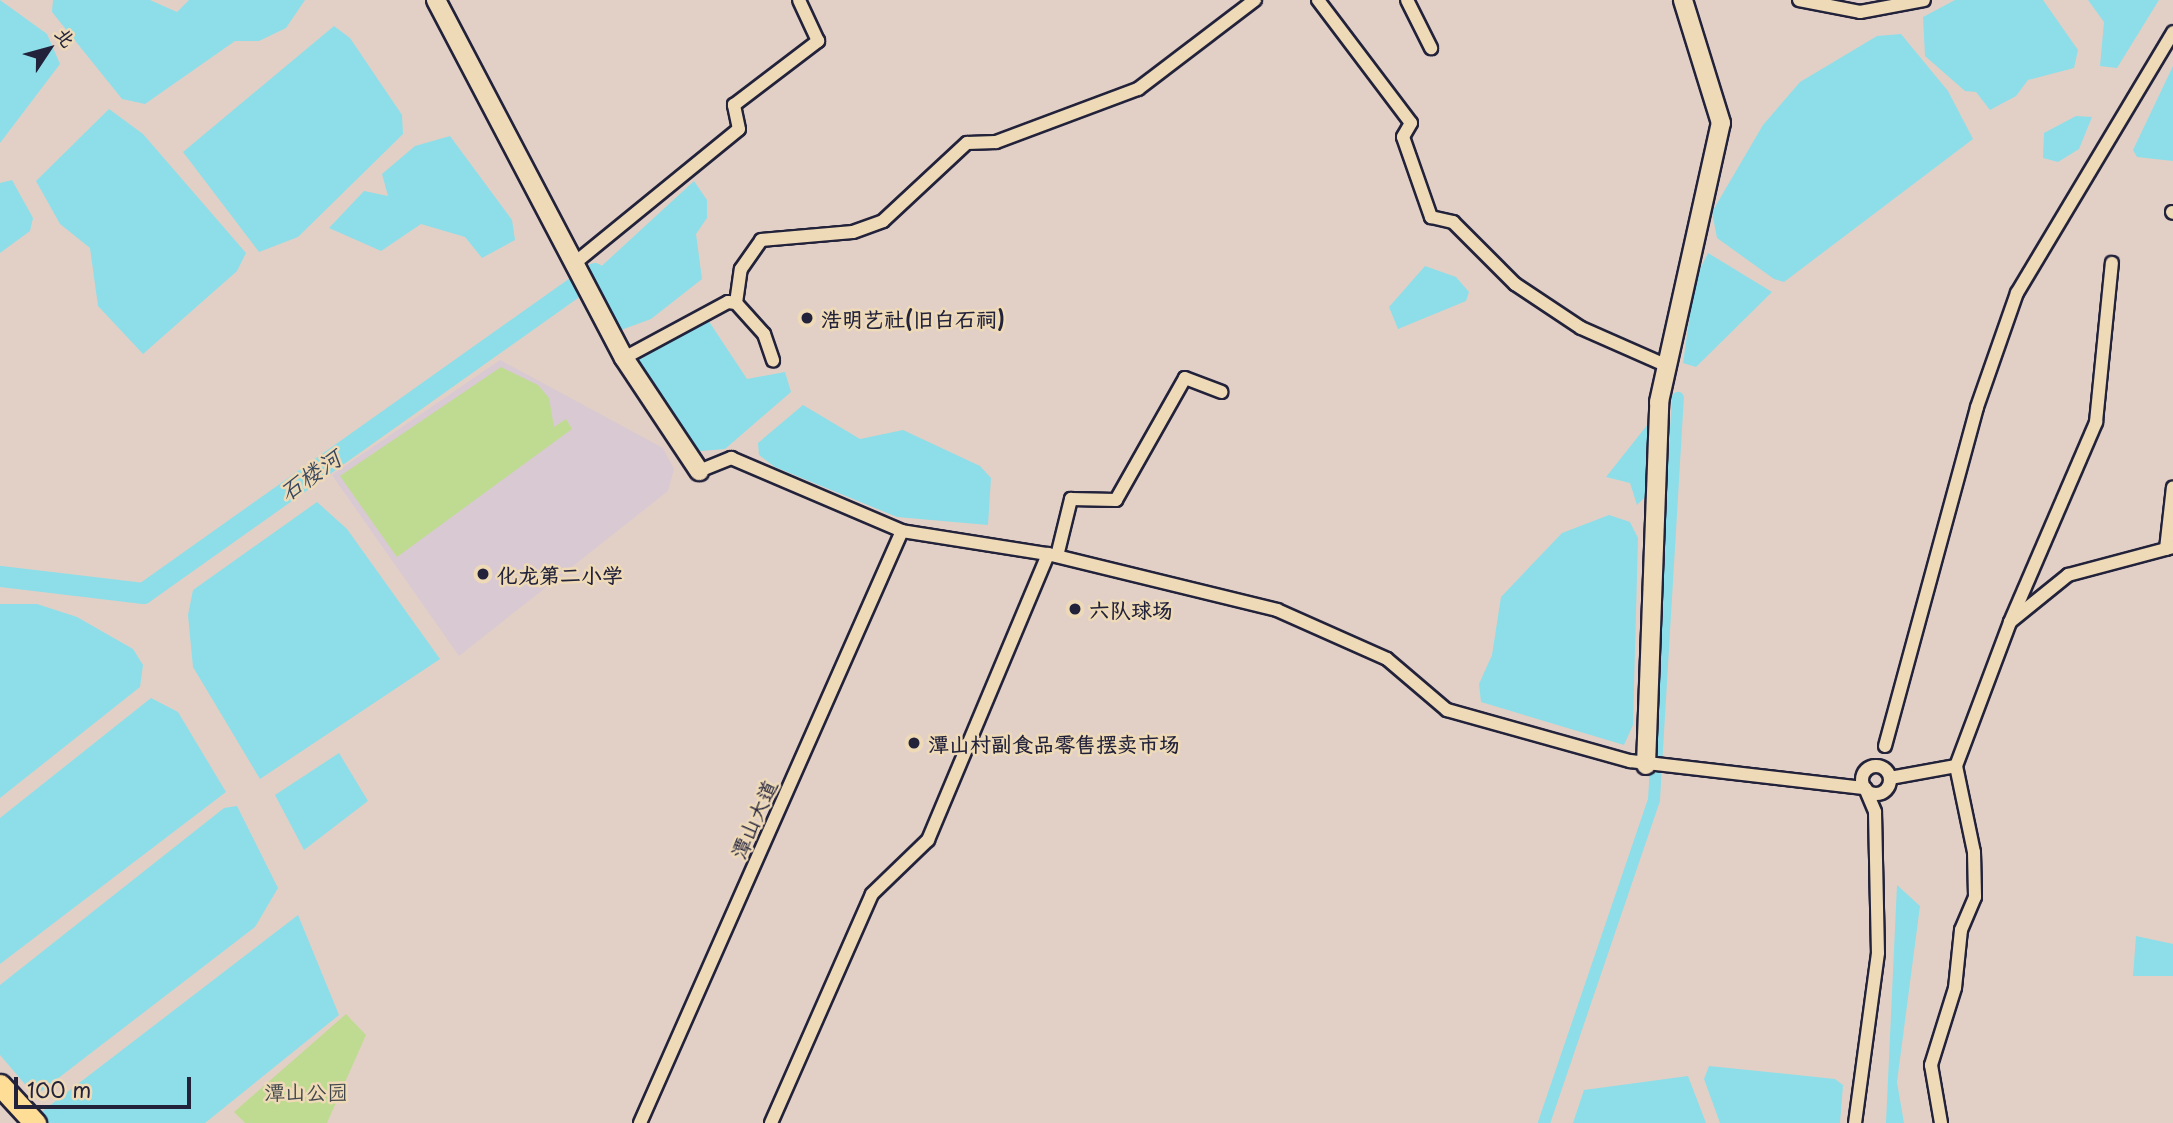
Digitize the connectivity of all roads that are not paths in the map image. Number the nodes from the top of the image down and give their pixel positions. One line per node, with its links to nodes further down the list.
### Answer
1 (437, 0): 12 (street)
2 (799, 0): 12 (street)
3 (1255, 0): 13 (street)
4 (1318, 0): 16 (street)
5 (1408, 0): 10 (street)
6 (1683, 0): 16 (street)
7 (1799, 0): 8 (street)
8 (1924, 0)
9 (2173, 32): 24 (street)
10 (1431, 48)
11 (2112, 262): 23 (street)
12 (579, 266): 14 (street)
13 (736, 303): 14 (street); 15 (street)
14 (624, 358): 18 (street)
15 (773, 360)
16 (1667, 366): 25 (street)
17 (1221, 393): 22 (street)
18 (699, 471): 20 (street)
19 (2173, 487): 21 (street)
20 (902, 531): 22 (street); 34 (street, 潭山大道)
21 (2169, 548): 23 (street)
22 (1052, 555): 25 (street); 35 (street)
23 (2010, 622): 26 (street)
24 (1885, 746): 27 (street); 28 (street)
25 (1646, 765): 29 (street)
26 (1956, 766): 28 (street); 37 (street)
27 (1867, 769): 28 (street); 29 (street); 30 (street)
28 (1888, 780): 30 (street); 31 (street)
29 (1846, 782): 30 (street)
30 (1865, 788): 31 (street)
31 (1875, 812): 36 (street)
32 (0, 1085): 33 (main road)
33 (34, 1123)
34 (640, 1123)
35 (771, 1123)
36 (1855, 1123)
37 (1941, 1123)

